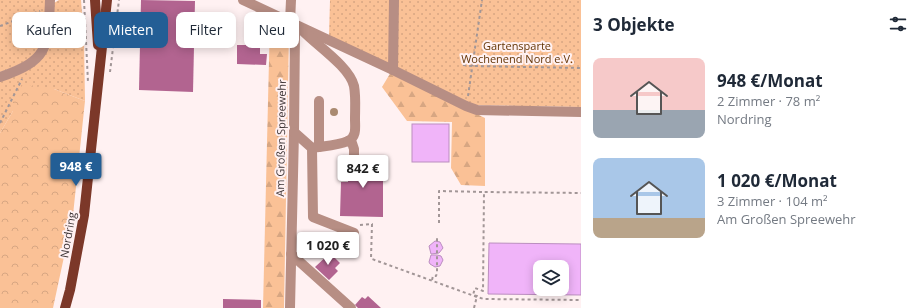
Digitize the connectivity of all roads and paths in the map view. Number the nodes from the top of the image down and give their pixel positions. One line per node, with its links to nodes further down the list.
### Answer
1 (84, 0): 22 (path)
2 (95, 0): 19 (main road, Nordring)
3 (107, 0): 19 (main road, Nordring)
4 (243, 0): 9 (street)
5 (291, 0): 10 (street, Am Großen Spreewehr)
6 (394, 0): 20 (street)
7 (482, 0): 17 (path)
8 (50, 3): 11 (path); 16 (street)
9 (269, 12)
10 (292, 12)
11 (0, 26)
12 (299, 26): 20 (street)
13 (299, 28): 28 (street)
14 (294, 48): 27 (street, Am Großen Spreewehr)
15 (463, 64): 17 (path)
16 (28, 65): 21 (street); 26 (path)
17 (472, 66): 18 (path); 24 (path)
18 (581, 68)
19 (100, 69): 40 (main road, Nordring)
20 (393, 70): 24 (street)
21 (0, 77)
22 (88, 85)
23 (319, 101): 29 (street)
24 (466, 106): 25 (street)
25 (581, 112)
26 (0, 123)
27 (294, 132): 29 (street); 36 (street, Am Großen Spreewehr)
28 (348, 141): 29 (street); 30 (street)
29 (315, 147): 34 (street)
30 (354, 156)
31 (484, 192): 32 (path); 33 (path); 38 (path)
32 (581, 193)
33 (439, 223)
34 (357, 229): 37 (path)
35 (437, 238): 37 (path)
36 (291, 254): 41 (street, Am Großen Spreewehr); 42 (street)
37 (434, 282): 38 (path)
38 (477, 297): 39 (path); 43 (path)
39 (581, 300)
40 (65, 308)
41 (290, 308)
42 (351, 308)
43 (474, 308)

